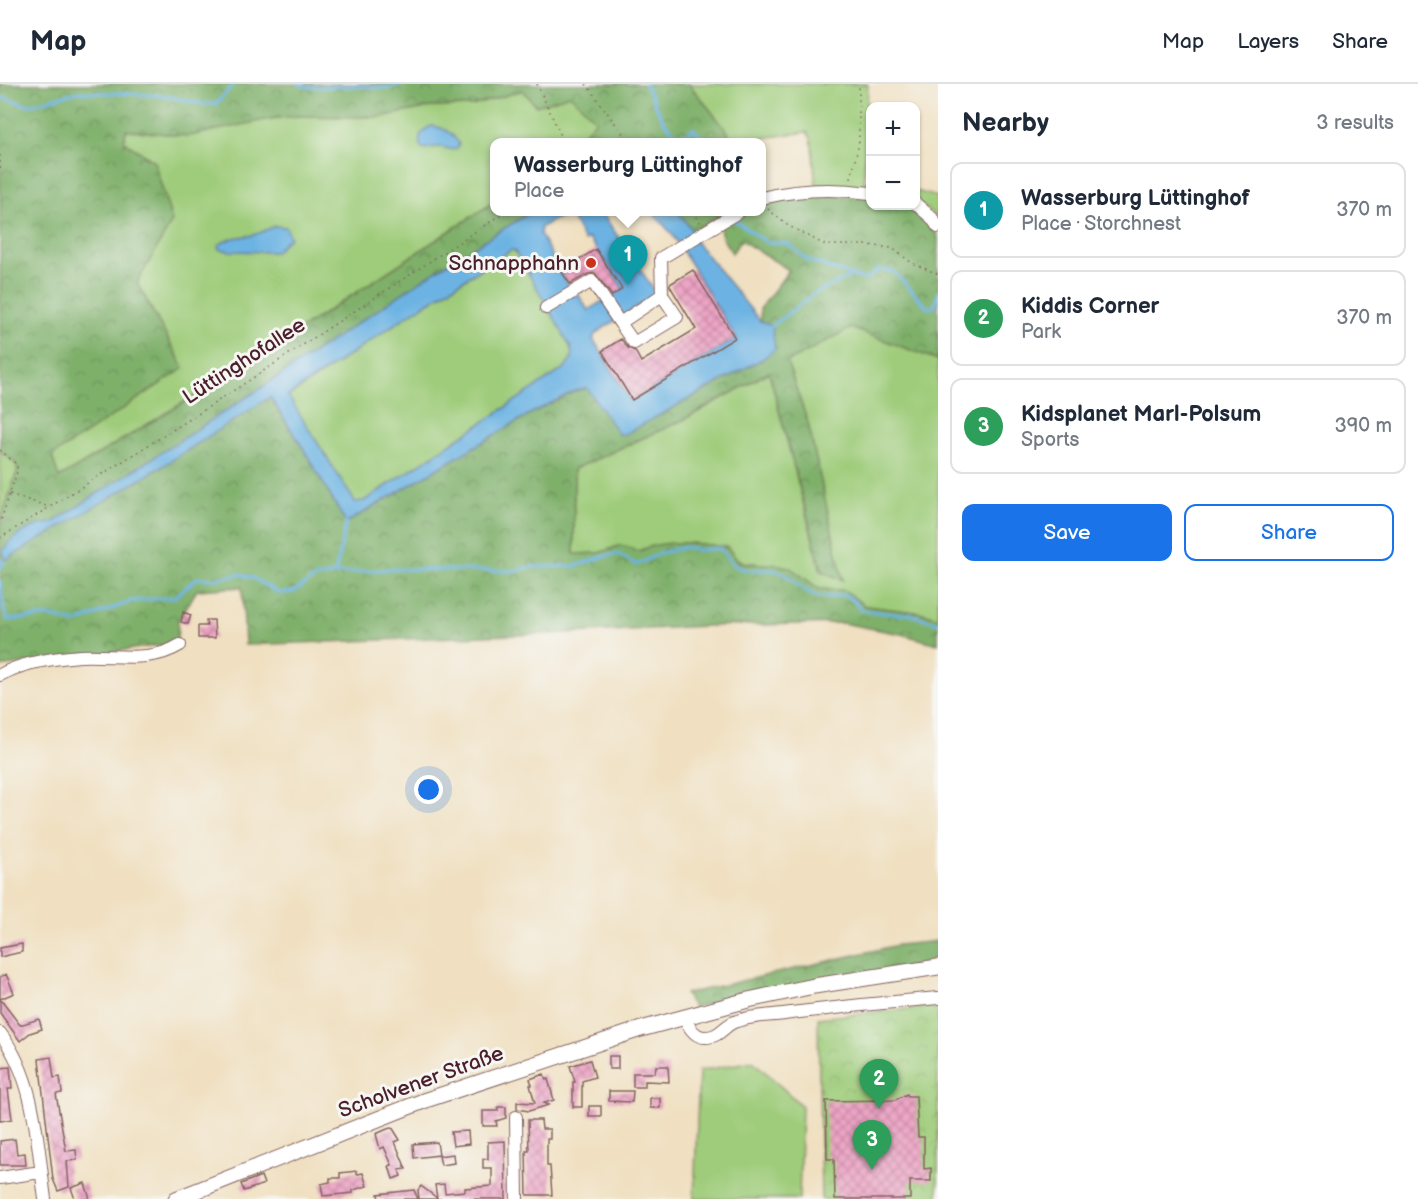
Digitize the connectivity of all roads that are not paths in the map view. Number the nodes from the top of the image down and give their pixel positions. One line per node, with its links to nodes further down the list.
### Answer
1 (866, 192): 2 (street)
2 (766, 201)
3 (920, 208): 5 (street)
4 (731, 216): 6 (street)
5 (938, 227)
6 (662, 295): 8 (street); 8 (street)
7 (546, 308): 8 (street)
8 (619, 322)
9 (180, 645): 10 (street)
10 (0, 675)
11 (938, 968): 13 (main road, Scholvener Straße)
12 (938, 998): 13 (street)
13 (684, 1016): 19 (main road, Scholvener Straße)
14 (0, 1033): 16 (street)
15 (516, 1116): 20 (street)
16 (41, 1172): 17 (street); 18 (street)
17 (0, 1178)
18 (45, 1199)
19 (176, 1199)
20 (517, 1199)

